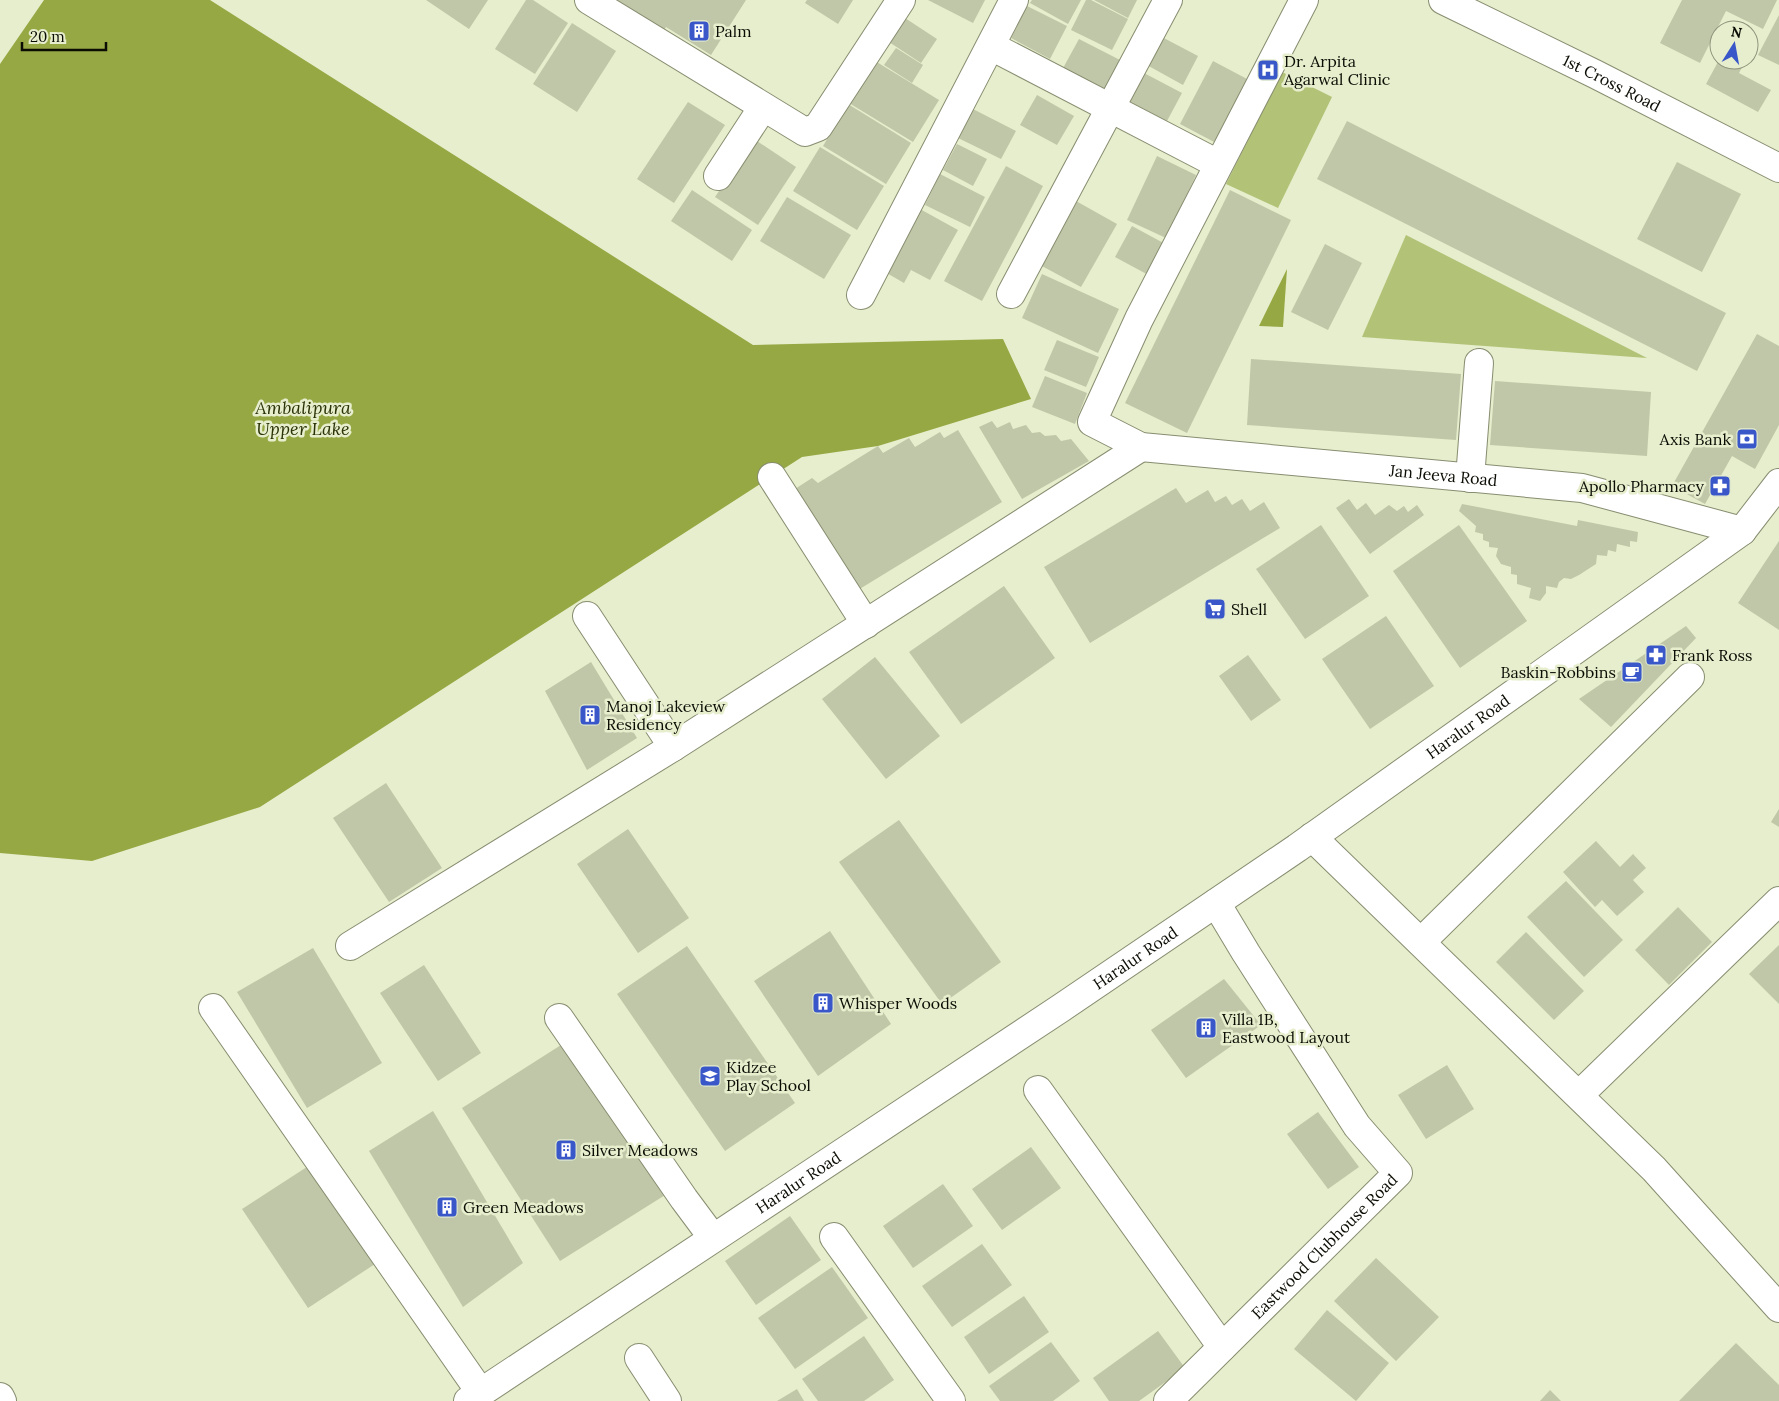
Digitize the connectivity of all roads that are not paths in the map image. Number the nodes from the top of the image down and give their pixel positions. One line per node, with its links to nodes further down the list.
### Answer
1 (589, 0): 8 (street)
2 (901, 0): 8 (street)
3 (1014, 0): 7 (street)
4 (1168, 0): 9 (street)
5 (1304, 0): 10 (street)
6 (1443, 0): 11 (street, 1st Cross Road)
7 (991, 46): 9 (street); 14 (street)
8 (762, 107): 12 (street)
9 (1112, 108): 10 (street); 13 (street)
10 (1218, 164): 16 (street)
11 (1779, 168)
12 (718, 176)
13 (1011, 294)
14 (861, 295)
15 (1479, 363): 18 (street)
16 (1142, 447): 18 (street, Jan Jeeva Road); 22 (street)
17 (772, 477): 22 (street)
18 (1470, 478): 20 (street, Jan Jeeva Road)
19 (1779, 483): 20 (street, Haralur Road)
20 (1742, 530): 25 (street, Haralur Road)
21 (587, 616): 24 (street)
22 (866, 624): 24 (street)
23 (1690, 677): 28 (street)
24 (673, 747): 29 (street)
25 (1312, 837): 27 (street, Haralur Road); 28 (street)
26 (1779, 901): 33 (street)
27 (1216, 903): 35 (street, Haralur Road); 37 (street, Eastwood Clubhouse Road)
28 (1421, 942): 33 (street)
29 (350, 946)
30 (213, 1008): 40 (street)
31 (559, 1018): 35 (street)
32 (1038, 1090): 37 (street)
33 (1579, 1095): 36 (street)
34 (834, 1237): 43 (street)
35 (713, 1238): 40 (street, Haralur Road)
36 (1779, 1308)
37 (1222, 1347): 44 (street, Eastwood Clubhouse Road)
38 (639, 1358): 42 (street)
39 (0, 1397): 41 (street)
40 (475, 1397)
41 (2, 1401)
42 (667, 1401)
43 (951, 1401)
44 (1168, 1401)

